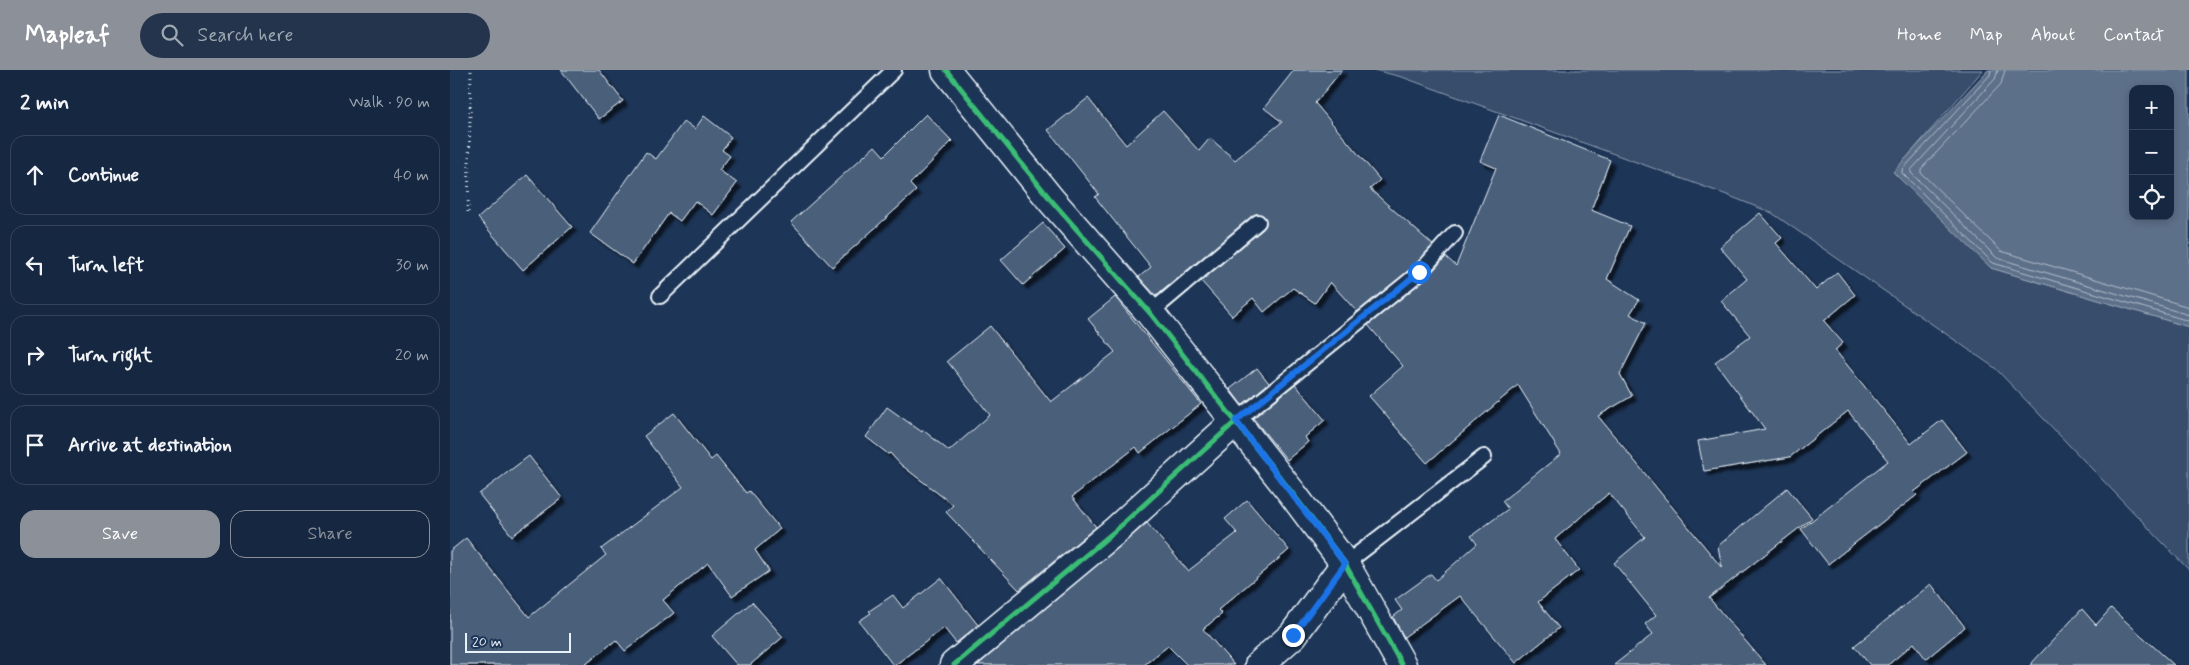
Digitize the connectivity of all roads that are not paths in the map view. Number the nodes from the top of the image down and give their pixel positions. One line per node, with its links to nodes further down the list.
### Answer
1 (894, 70): 5 (lane)
2 (946, 70): 6 (street)
3 (1258, 222): 6 (lane)
4 (1455, 233): 7 (lane)
5 (660, 296)
6 (1150, 313): 7 (street)
7 (1236, 421): 9 (street); 10 (street)
8 (1484, 457): 9 (lane)
9 (1345, 564): 11 (street); 12 (street)
10 (954, 665)
11 (1259, 665)
12 (1402, 665)

